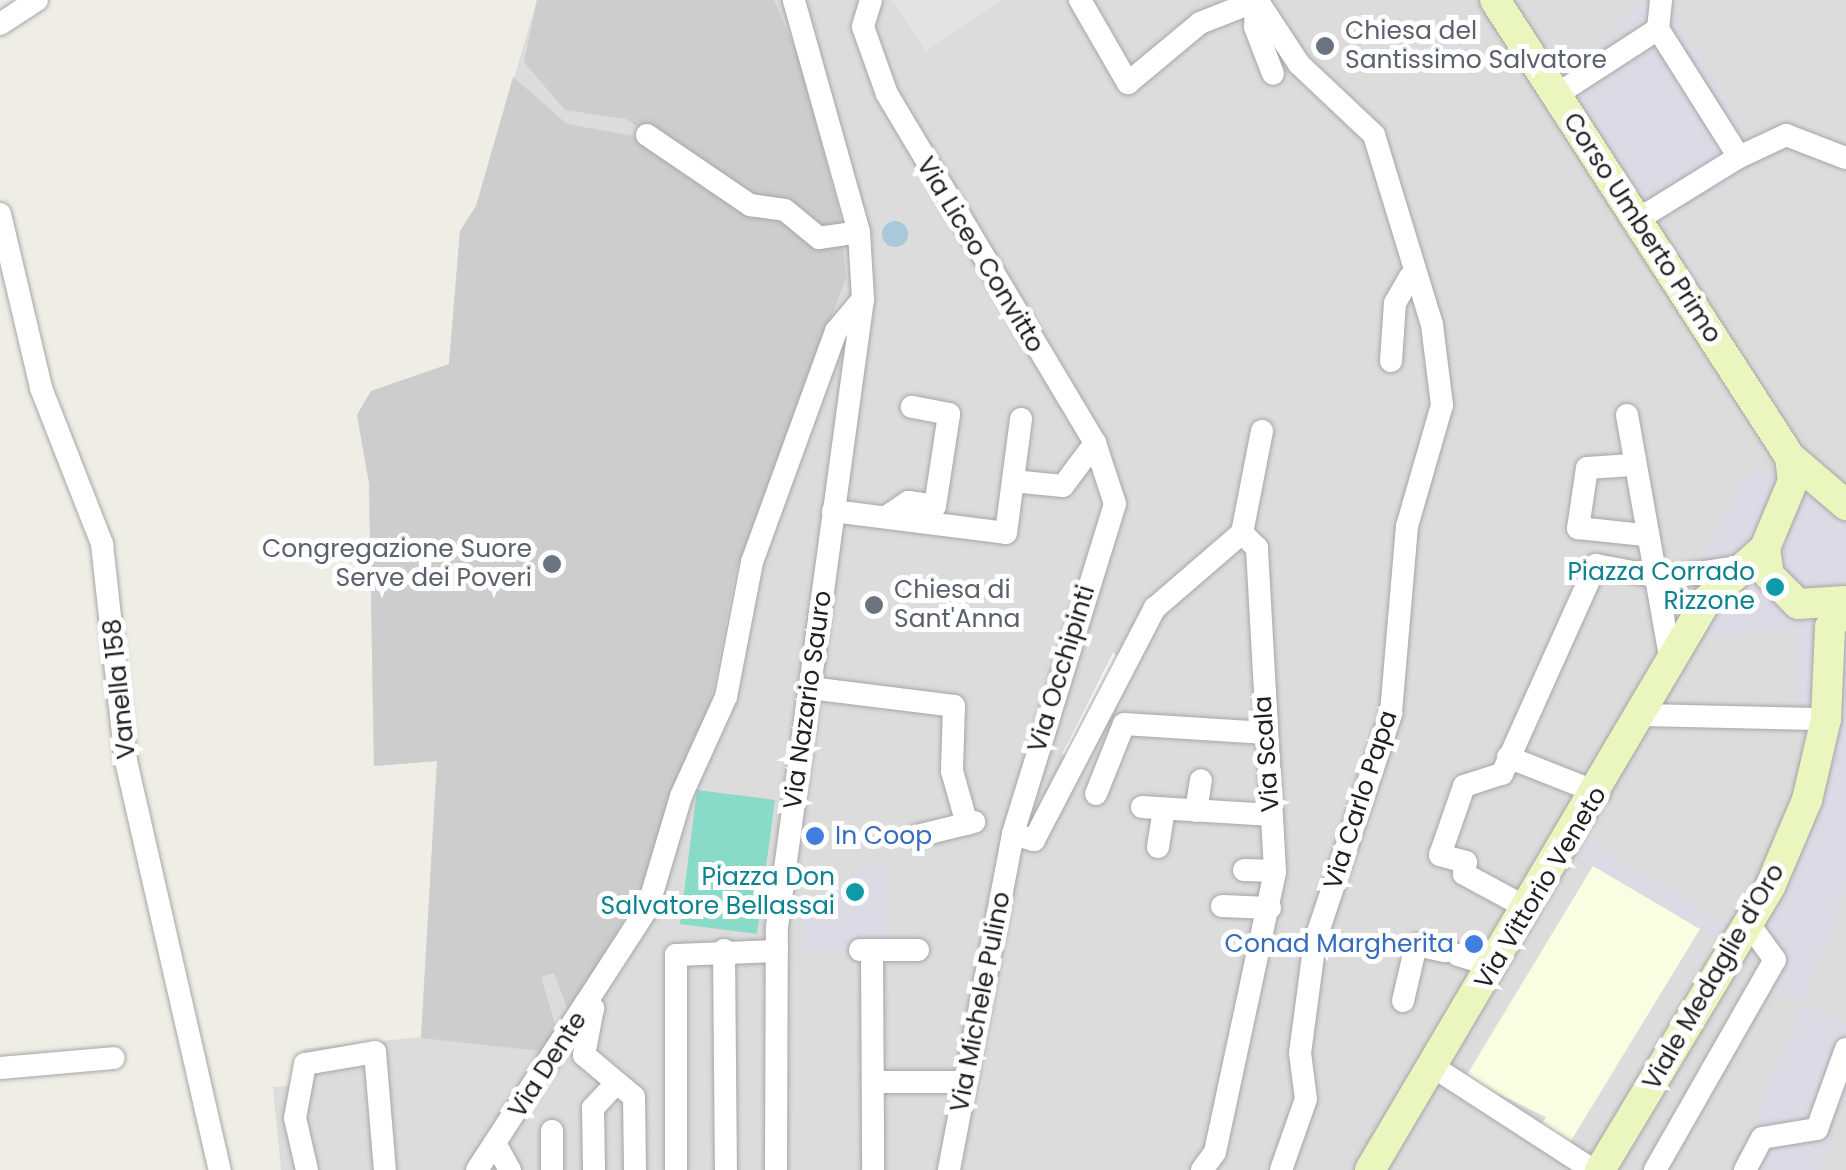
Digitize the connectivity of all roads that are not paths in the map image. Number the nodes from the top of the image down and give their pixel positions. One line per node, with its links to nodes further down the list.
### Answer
1 (37, 0): 9 (street)
2 (794, 0): 18 (street, Via Nazario Sauro)
3 (871, 0): 26 (street, Via Liceo Convitto)
4 (1495, 0): 12 (street, Corso Umberto Primo)
5 (1661, 0): 10 (street)
6 (1082, 1): 8 (street)
7 (1257, 1): 8 (street); 11 (street); 19 (street, Via Carlo Papa)
8 (1214, 7)
9 (0, 24)
10 (1658, 29): 12 (street); 14 (street)
11 (1273, 74)
12 (1556, 95): 17 (street, Corso Umberto Primo)
13 (647, 135): 18 (street)
14 (1748, 153): 15 (street); 17 (street)
15 (1846, 158)
16 (0, 214): 74 (street, Vanella 158)
17 (1637, 220): 27 (street, Corso Umberto Primo)
18 (860, 232): 20 (street, Via Nazario Sauro)
19 (1410, 277): 21 (street); 88 (street, Via Carlo Papa)
20 (863, 299): 32 (street, Via Nazario Sauro); 64 (street)
21 (1391, 362)
22 (912, 408): 33 (street)
23 (1627, 415): 28 (street)
24 (1021, 419): 29 (street)
25 (1262, 430): 34 (street)
26 (1095, 444): 29 (street); 30 (street, Via Liceo Convitto)
27 (1790, 456): 31 (street, Corso Umberto Primo); 36 (street)
28 (1632, 466): 35 (street); 35 (street)
29 (1013, 481): 33 (street)
30 (1115, 504): 50 (street, Via Occhipinti)
31 (1846, 505): 36 (street)
32 (834, 511): 33 (street); 40 (street, Via Nazario Sauro)
33 (886, 517)
34 (1242, 533): 43 (street, Via Scala); 50 (street)
35 (1643, 535): 37 (street)
36 (1762, 544): 37 (street); 38 (street); 39 (street, Via Vittorio Veneto)
37 (1652, 575): 39 (street); 44 (street)
38 (1846, 603): 42 (street, Viale Medaglie d'Oro)
39 (1671, 663): 41 (street, Via Vittorio Veneto)
40 (810, 688): 51 (street); 61 (street, Via Nazario Sauro)
41 (1643, 714): 42 (street); 46 (street, Via Vittorio Veneto)
42 (1826, 719): 58 (street, Viale Medaglie d'Oro)
43 (1266, 733): 47 (street); 49 (street, Via Scala)
44 (1508, 757): 46 (street); 57 (street)
45 (1200, 780): 48 (street)
46 (1599, 793): 57 (street, Via Vittorio Veneto)
47 (1096, 794)
48 (1196, 811): 49 (street); 52 (street)
49 (1272, 815): 54 (street, Via Scala)
50 (1013, 834): 70 (street, Via Michele Pulino)
51 (917, 836)
52 (1158, 847)
53 (1244, 870): 54 (street)
54 (1275, 872): 56 (street, Via Scala)
55 (1222, 906): 56 (street)
56 (1270, 908): 87 (street, Via Scala)
57 (1529, 909): 62 (street, Via Vittorio Veneto)
58 (1749, 924): 90 (street, Viale Medaglie d'Oro); 91 (street)
59 (724, 950): 61 (street); 82 (street); 83 (street)
60 (918, 950): 69 (street)
61 (777, 951): 84 (street, Via Nazario Sauro)
62 (1494, 966): 63 (street); 67 (street, Via Vittorio Veneto)
63 (1403, 1001)
64 (586, 1003): 71 (street, Via Dente); 73 (street, Via Dente)
65 (1846, 1049): 92 (street)
66 (114, 1058): 68 (street)
67 (1432, 1066): 89 (street, Via Vittorio Veneto); 90 (street)
68 (0, 1068)
69 (873, 1082): 70 (street); 85 (street)
70 (965, 1082): 86 (street, Via Michele Pulino)
71 (616, 1083): 80 (street); 81 (street)
72 (552, 1131): 79 (street)
73 (496, 1145): 77 (street, Via Dente); 78 (street)
74 (220, 1170)
75 (307, 1170): 76 (street)
76 (385, 1170)
77 (477, 1170)
78 (510, 1170)
79 (552, 1170)
80 (594, 1170)
81 (635, 1170)
82 (676, 1170)
83 (726, 1170)
84 (776, 1170)
85 (873, 1170)
86 (949, 1170)
87 (1202, 1170)
88 (1281, 1170)
89 (1370, 1170)
90 (1597, 1170)
91 (1654, 1170)
92 (1745, 1170)

